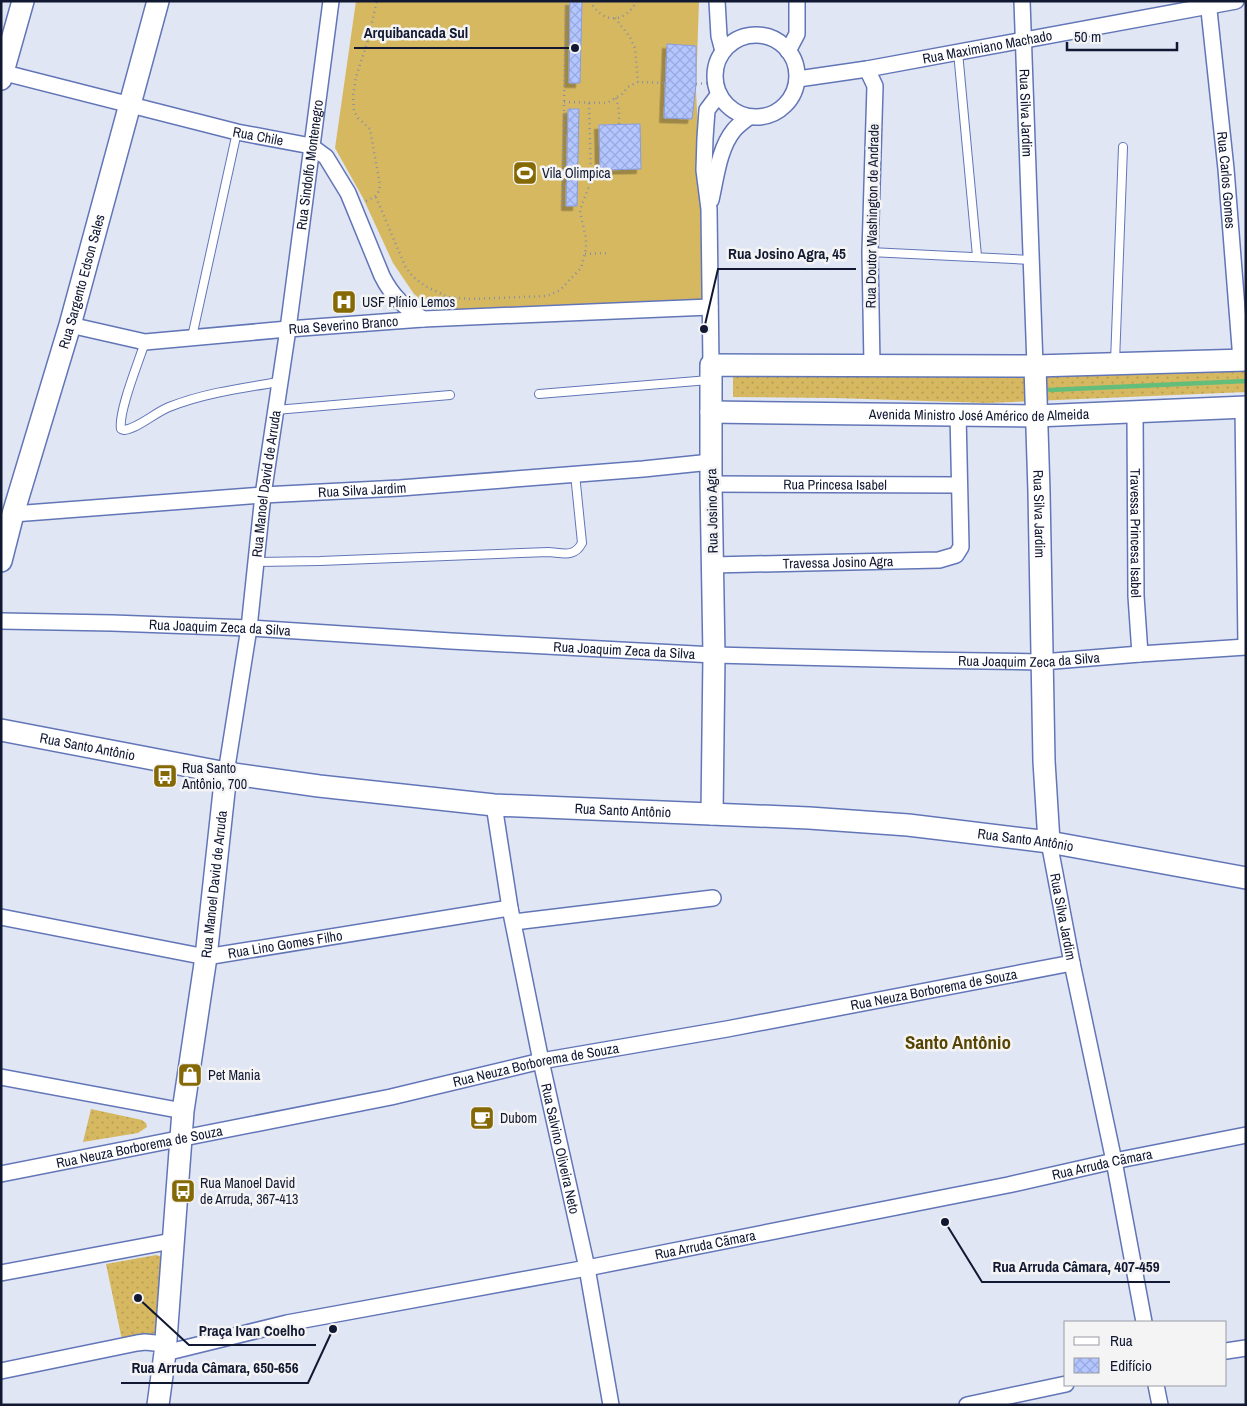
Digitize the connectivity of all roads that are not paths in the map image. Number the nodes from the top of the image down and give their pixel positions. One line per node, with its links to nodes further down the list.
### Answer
1 (24, 1): 14 (main road)
2 (158, 1): 17 (main road, Rua Sargento Edson Sales)
3 (331, 1): 20 (street, Rua Sindolfo Montenegro)
4 (717, 1): 10 (street)
5 (797, 1): 11 (street)
6 (1022, 1): 9 (street, Rua Silva Jardim)
7 (1236, 1): 8 (street, Rua Maximiano Machado)
8 (1208, 4): 9 (street, Rua Maximiano Machado); 32 (street, Rua Carlos Gomes)
9 (1024, 40): 12 (street, Rua Maximiano Machado); 25 (street, Rua Silva Jardim)
10 (723, 51): 11 (street); 16 (street)
11 (788, 51): 15 (street)
12 (958, 52): 13 (street, Rua Maximiano Machado); 24 (lane)
13 (867, 69): 15 (street, Rua Maximiano Machado); 23 (street, Rua Doutor Washington de Andrade)
14 (2, 74): 17 (street, Rua Chile)
15 (798, 79): 18 (street)
16 (717, 89): 18 (street); 22 (street, Rua Josino Agra)
17 (129, 105): 19 (street, Rua Chile); 28 (main road, Rua Sargento Edson Sales)
18 (749, 117): 22 (street, Rua Josino Agra)
19 (237, 132): 20 (street, Rua Chile); 30 (lane)
20 (312, 146): 27 (street); 29 (street, Rua Sindolfo Montenegro)
21 (1123, 147): 33 (lane)
22 (709, 209): 26 (street, Rua Josino Agra)
23 (870, 252): 24 (lane); 34 (street, Rua Doutor Washington de Andrade)
24 (978, 256): 25 (lane)
25 (1031, 260): 35 (street, Rua Silva Jardim)
26 (710, 307): 27 (street, Rua Severino Branco); 36 (street, Rua Josino Agra)
27 (423, 319): 29 (street, Rua Severino Branco)
28 (70, 325): 31 (street, Rua Severino Branco); 51 (main road, Rua Sargento Edson Sales)
29 (288, 328): 30 (street, Rua Severino Branco); 37 (street, Rua Manoel David de Arruda)
30 (192, 337): 31 (street, Rua Severino Branco)
31 (145, 342): 37 (lane)
32 (1244, 360): 33 (main road)
33 (1115, 364): 35 (main road)
34 (872, 365): 35 (main road); 36 (main road)
35 (1035, 370): 43 (main road, Rua Silva Jardim)
36 (711, 373): 38 (lane); 42 (main road, Rua Josino Agra)
37 (279, 382): 41 (street, Rua Manoel David de Arruda)
38 (539, 394)
39 (450, 395): 41 (lane)
40 (1244, 407): 44 (main road, Avenida Ministro José Américo de Almeida); 57 (street)
41 (276, 410): 50 (street, Rua Manoel David de Arruda)
42 (711, 412): 45 (main road, Avenida Ministro José Américo de Almeida); 46 (main road, Rua Josino Agra)
43 (1036, 412): 44 (main road, Avenida Ministro José Américo de Almeida); 45 (main road, Avenida Ministro José Américo de Almeida); 60 (main road, Rua Silva Jardim)
44 (1135, 412): 58 (street, Travessa Princesa Isabel)
45 (958, 414): 49 (street)
46 (711, 462): 47 (street, Rua Silva Jardim); 48 (main road, Rua Josino Agra)
47 (575, 474): 50 (street, Rua Silva Jardim); 53 (lane)
48 (711, 484): 49 (street, Rua Princesa Isabel); 54 (main road, Rua Josino Agra)
49 (960, 485): 54 (street, Travessa Josino Agra)
50 (263, 495): 51 (street, Rua Silva Jardim); 53 (street, Rua Manoel David de Arruda)
51 (13, 514): 52 (main road, Rua Sargento Edson Sales)
52 (1, 561)
53 (257, 562): 56 (street, Rua Manoel David de Arruda)
54 (713, 565): 59 (main road, Rua Josino Agra)
55 (1, 622): 56 (street, Rua Joaquim Zeca da Silva)
56 (249, 628): 59 (street, Rua Joaquim Zeca da Silva); 62 (street, Rua Manoel David de Arruda)
57 (1246, 647): 58 (street, Rua Joaquim Zeca da Silva)
58 (1140, 654): 60 (street, Rua Joaquim Zeca da Silva)
59 (714, 655): 60 (street, Rua Joaquim Zeca da Silva); 64 (main road, Rua Josino Agra)
60 (1042, 662): 65 (main road, Rua Silva Jardim)
61 (1, 730): 62 (main road, Rua Santo Antônio)
62 (226, 773): 63 (main road, Rua Santo Antônio); 70 (main road, Rua Manoel David de Arruda)
63 (494, 805): 64 (main road, Rua Santo Antônio); 68 (street, Rua Salvino Oliveira Neto)
64 (712, 814): 65 (main road, Rua Santo Antônio)
65 (1049, 842): 66 (main road, Rua Santo Antônio); 71 (street, Rua Silva Jardim)
66 (1246, 878)
67 (713, 898): 68 (street, Rua Lino Gomes Filho)
68 (512, 915): 70 (street, Rua Lino Gomes Filho); 72 (street, Rua Salvino Oliveira Neto)
69 (1, 917): 70 (street, Rua Lino Gomes Filho)
70 (206, 957): 74 (main road, Rua Manoel David de Arruda)
71 (1072, 963): 72 (street, Rua Neuza Borborema de Souza); 77 (street, Rua Silva Jardim)
72 (541, 1061): 76 (street, Rua Neuza Borborema de Souza); 80 (street, Rua Salvino Oliveira Neto)
73 (1, 1077): 74 (street)
74 (182, 1111): 76 (main road, Rua Manoel David de Arruda)
75 (1246, 1136): 77 (street, Rua Arruda Cãmara)
76 (181, 1138): 78 (street, Rua Neuza Borborema de Souza); 79 (main road, Rua Manoel David de Arruda)
77 (1114, 1161): 80 (street, Rua Arruda Cãmara); 82 (street, Rua Silva Jardim)
78 (1, 1174)
79 (172, 1241): 81 (street); 84 (main road, Rua Manoel David de Arruda)
80 (587, 1268): 84 (street, Rua Arruda Cãmara); 90 (street, Rua Salvino Oliveira Neto)
81 (1, 1273)
82 (1144, 1321)
83 (1246, 1348): 85 (street)
84 (165, 1349): 86 (street, Rua Arruda Cãmara); 89 (main road)
85 (1227, 1352)
86 (1, 1371)
87 (1064, 1384): 91 (street)
88 (1156, 1386): 92 (street)
89 (158, 1405)
90 (612, 1405)
91 (967, 1405)
92 (1160, 1405)

